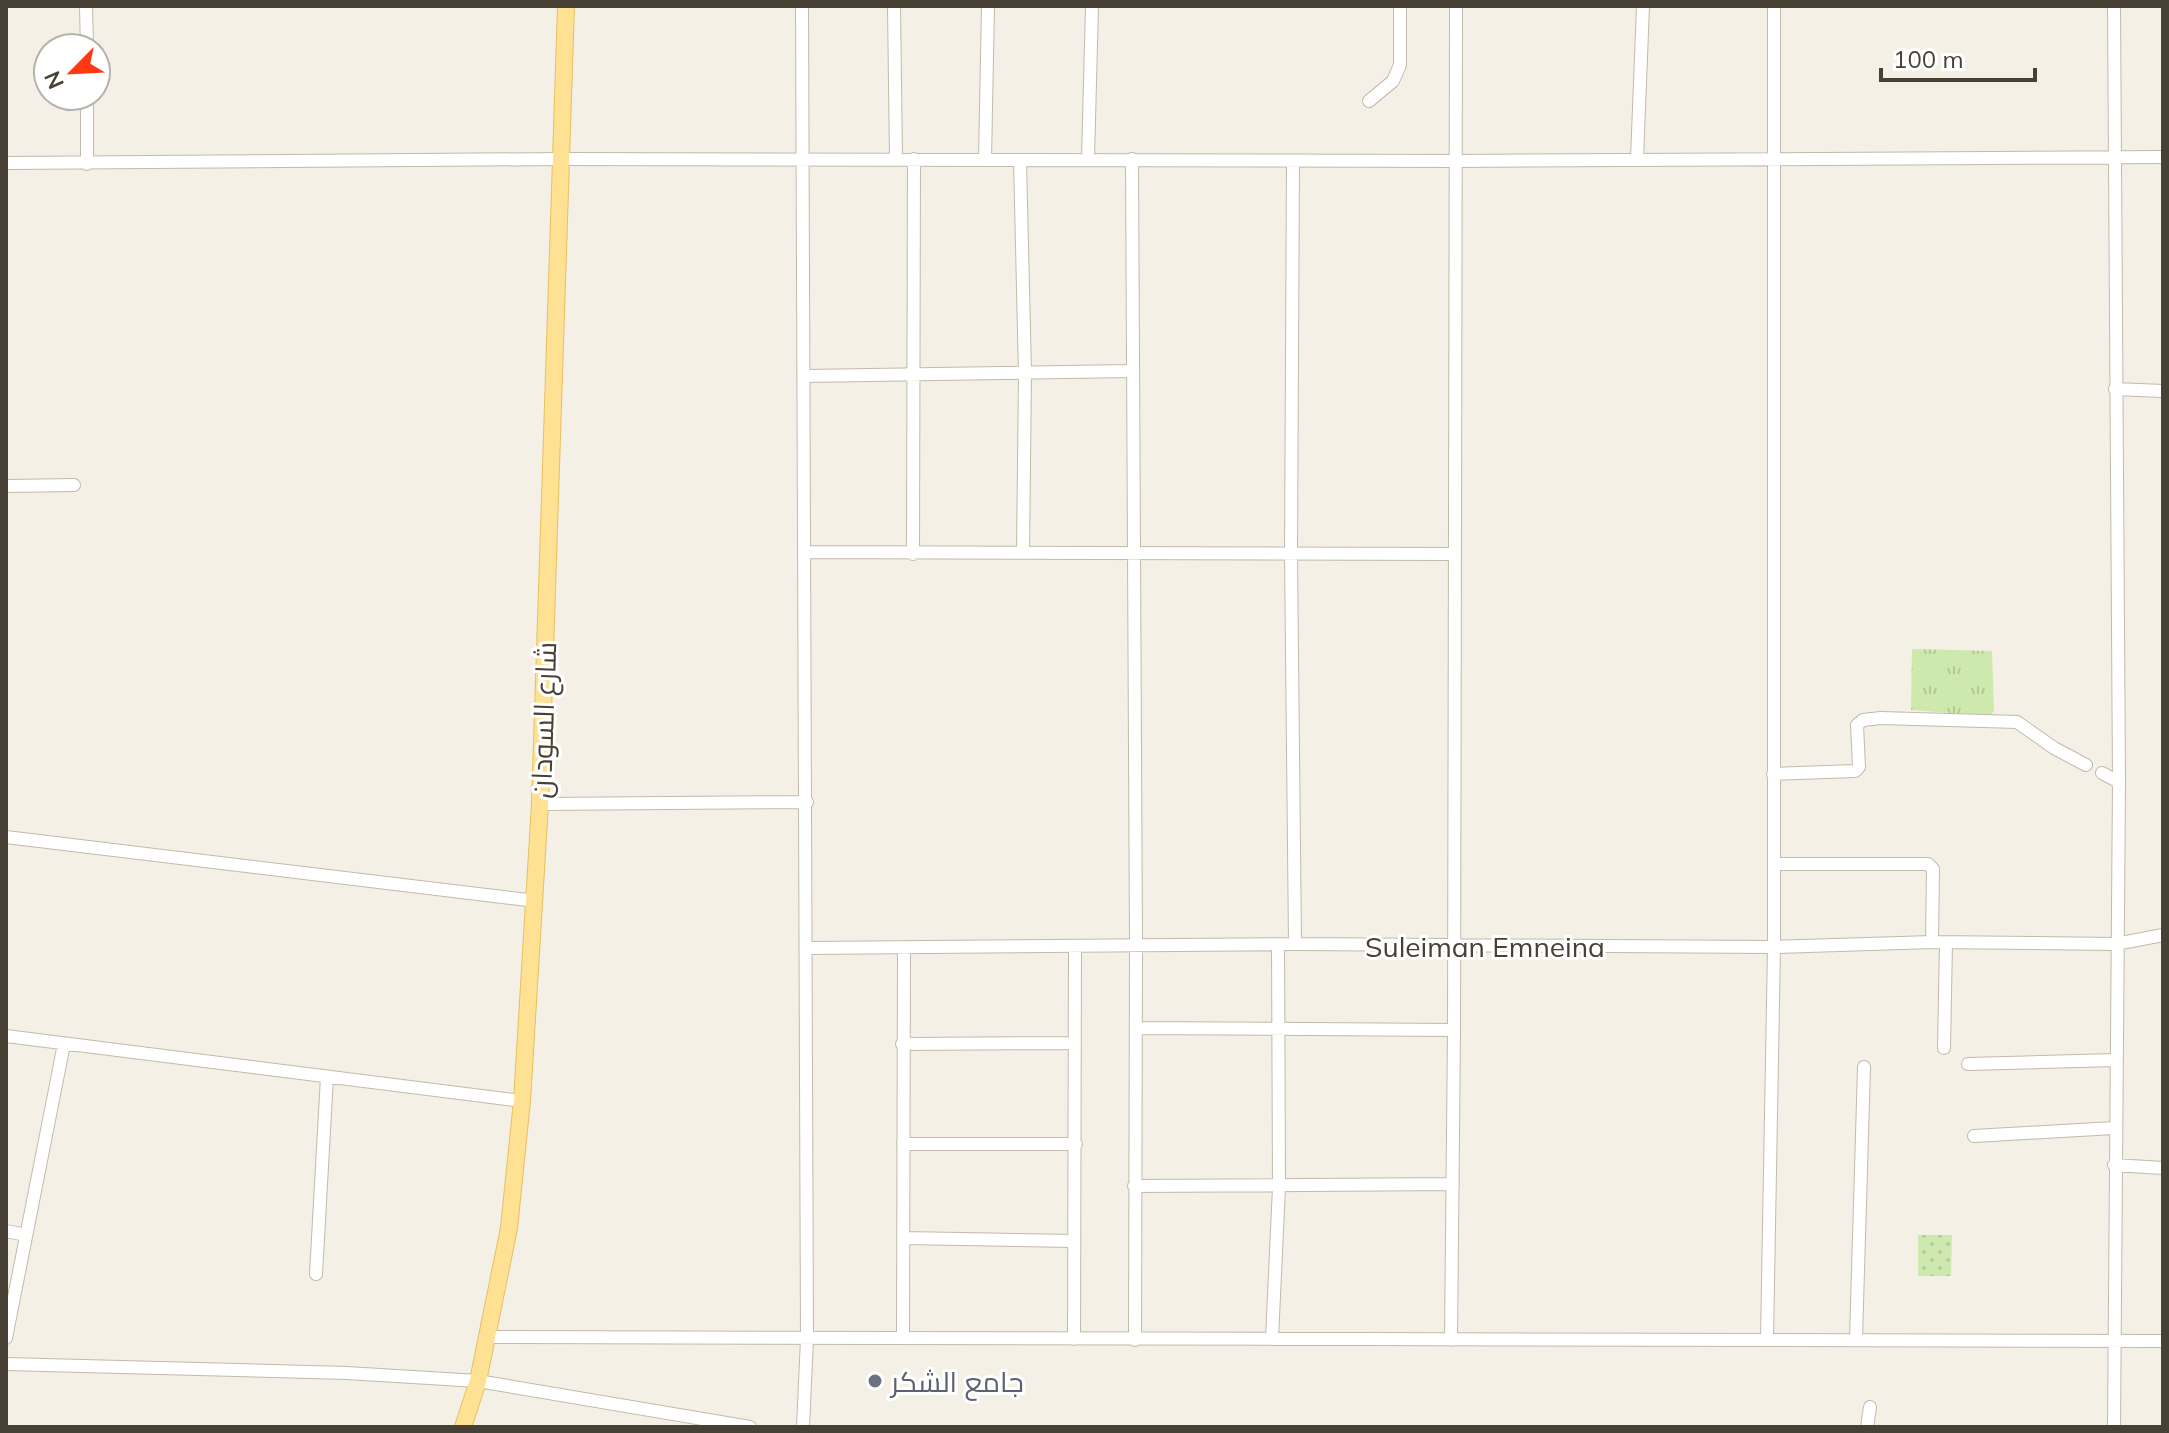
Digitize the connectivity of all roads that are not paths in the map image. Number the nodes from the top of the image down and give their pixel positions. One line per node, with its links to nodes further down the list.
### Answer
1 (86, 6): 12 (street)
2 (566, 6): 18 (main road, شارع السودان)
3 (802, 6): 22 (street)
4 (894, 6): 23 (street)
5 (988, 6): 24 (street)
6 (1092, 6): 16 (street)
7 (1400, 6): 13 (street)
8 (1456, 6): 28 (street)
9 (1643, 6): 21 (street)
10 (1774, 6): 26 (street)
11 (2114, 6): 17 (street)
12 (87, 32)
13 (1369, 101)
14 (87, 112): 30 (street)
15 (2163, 157): 17 (street)
16 (1088, 158): 20 (street); 25 (street)
17 (2113, 158): 26 (street); 35 (street)
18 (562, 159): 22 (street); 30 (street); 50 (main road, شارع السودان)
19 (914, 159): 23 (street); 24 (street); 33 (street)
20 (1132, 159): 27 (street); 31 (street)
21 (1637, 159): 26 (street); 28 (street)
22 (804, 160): 23 (street); 34 (street)
23 (896, 160)
24 (985, 160): 25 (street)
25 (1020, 160): 32 (street)
26 (1773, 160): 47 (street)
27 (1293, 161): 28 (street); 44 (street)
28 (1456, 161): 42 (street)
29 (6, 163): 30 (street)
30 (87, 164)
31 (1132, 371): 32 (street); 43 (street)
32 (1025, 374): 33 (street); 40 (street)
33 (913, 375): 34 (street); 41 (street)
34 (805, 376): 39 (street)
35 (2115, 389): 36 (street); 48 (street)
36 (2163, 391)
37 (74, 485): 38 (street)
38 (6, 486)
39 (805, 552): 41 (street); 49 (street)
40 (1023, 553): 41 (street); 43 (street)
41 (913, 554)
42 (1455, 554): 44 (street); 60 (street)
43 (1134, 555): 44 (street); 61 (street)
44 (1291, 555): 57 (street)
45 (2086, 765): 47 (street)
46 (2102, 773): 48 (street)
47 (1773, 774): 52 (street)
48 (2119, 782): 58 (street)
49 (807, 802): 50 (street); 63 (street)
50 (540, 804): 53 (main road, شارع السودان)
51 (6, 837): 53 (street)
52 (1774, 864): 55 (street); 62 (street)
53 (536, 901): 77 (main road, شارع السودان)
54 (2163, 935): 58 (street, Suleiman Emneina)
55 (1939, 942): 58 (street, Suleiman Emneina); 62 (street, Suleiman Emneina); 72 (street)
56 (1278, 944): 57 (street, Suleiman Emneina); 61 (street, Suleiman Emneina); 66 (street)
57 (1295, 944): 60 (street, Suleiman Emneina)
58 (2116, 944): 73 (street)
59 (1075, 946): 61 (street, Suleiman Emneina); 64 (street, Suleiman Emneina); 69 (street)
60 (1454, 946): 62 (street, Suleiman Emneina); 67 (street)
61 (1136, 947): 65 (street)
62 (1774, 947): 95 (street)
63 (806, 948): 64 (street, Suleiman Emneina); 96 (street)
64 (904, 948): 71 (street)
65 (1136, 1028): 66 (street); 85 (street)
66 (1280, 1030): 67 (street); 86 (street)
67 (1454, 1030): 84 (street)
68 (6, 1036): 70 (street)
69 (1075, 1043): 71 (street); 81 (street)
70 (64, 1044): 76 (street); 88 (street)
71 (902, 1044): 80 (street)
72 (1944, 1048)
73 (2115, 1060): 74 (street); 78 (street)
74 (1968, 1064)
75 (1864, 1067): 99 (street)
76 (327, 1077): 77 (street); 91 (street)
77 (522, 1101): 92 (main road, شارع السودان)
78 (2114, 1128): 79 (street); 82 (street)
79 (1974, 1136)
80 (903, 1144): 81 (street); 89 (street)
81 (1076, 1144): 90 (street)
82 (2114, 1165): 83 (street); 102 (street)
83 (2163, 1168)
84 (1453, 1184): 86 (street); 101 (street)
85 (1134, 1186): 86 (street); 100 (street)
86 (1279, 1187): 98 (street)
87 (6, 1231): 88 (street)
88 (26, 1235): 94 (street)
89 (904, 1238): 90 (street); 93 (street)
90 (1074, 1241): 97 (street)
91 (316, 1274)
92 (488, 1337): 96 (street); 105 (main road, شارع السودان)
93 (903, 1337): 96 (street); 97 (street)
94 (6, 1338)
95 (1767, 1338): 99 (street); 101 (street)
96 (807, 1339): 109 (street)
97 (1074, 1339): 100 (street)
98 (1272, 1339): 100 (street); 101 (street)
99 (1856, 1339): 102 (street)
100 (1135, 1340)
101 (1451, 1340)
102 (2114, 1340): 103 (street); 111 (street)
103 (2163, 1341)
104 (6, 1364): 105 (street)
105 (478, 1381): 107 (main road, شارع السودان); 108 (street)
106 (1870, 1407): 110 (street)
107 (463, 1427)
108 (750, 1427)
109 (803, 1427)
110 (1867, 1427)
111 (2114, 1427)

